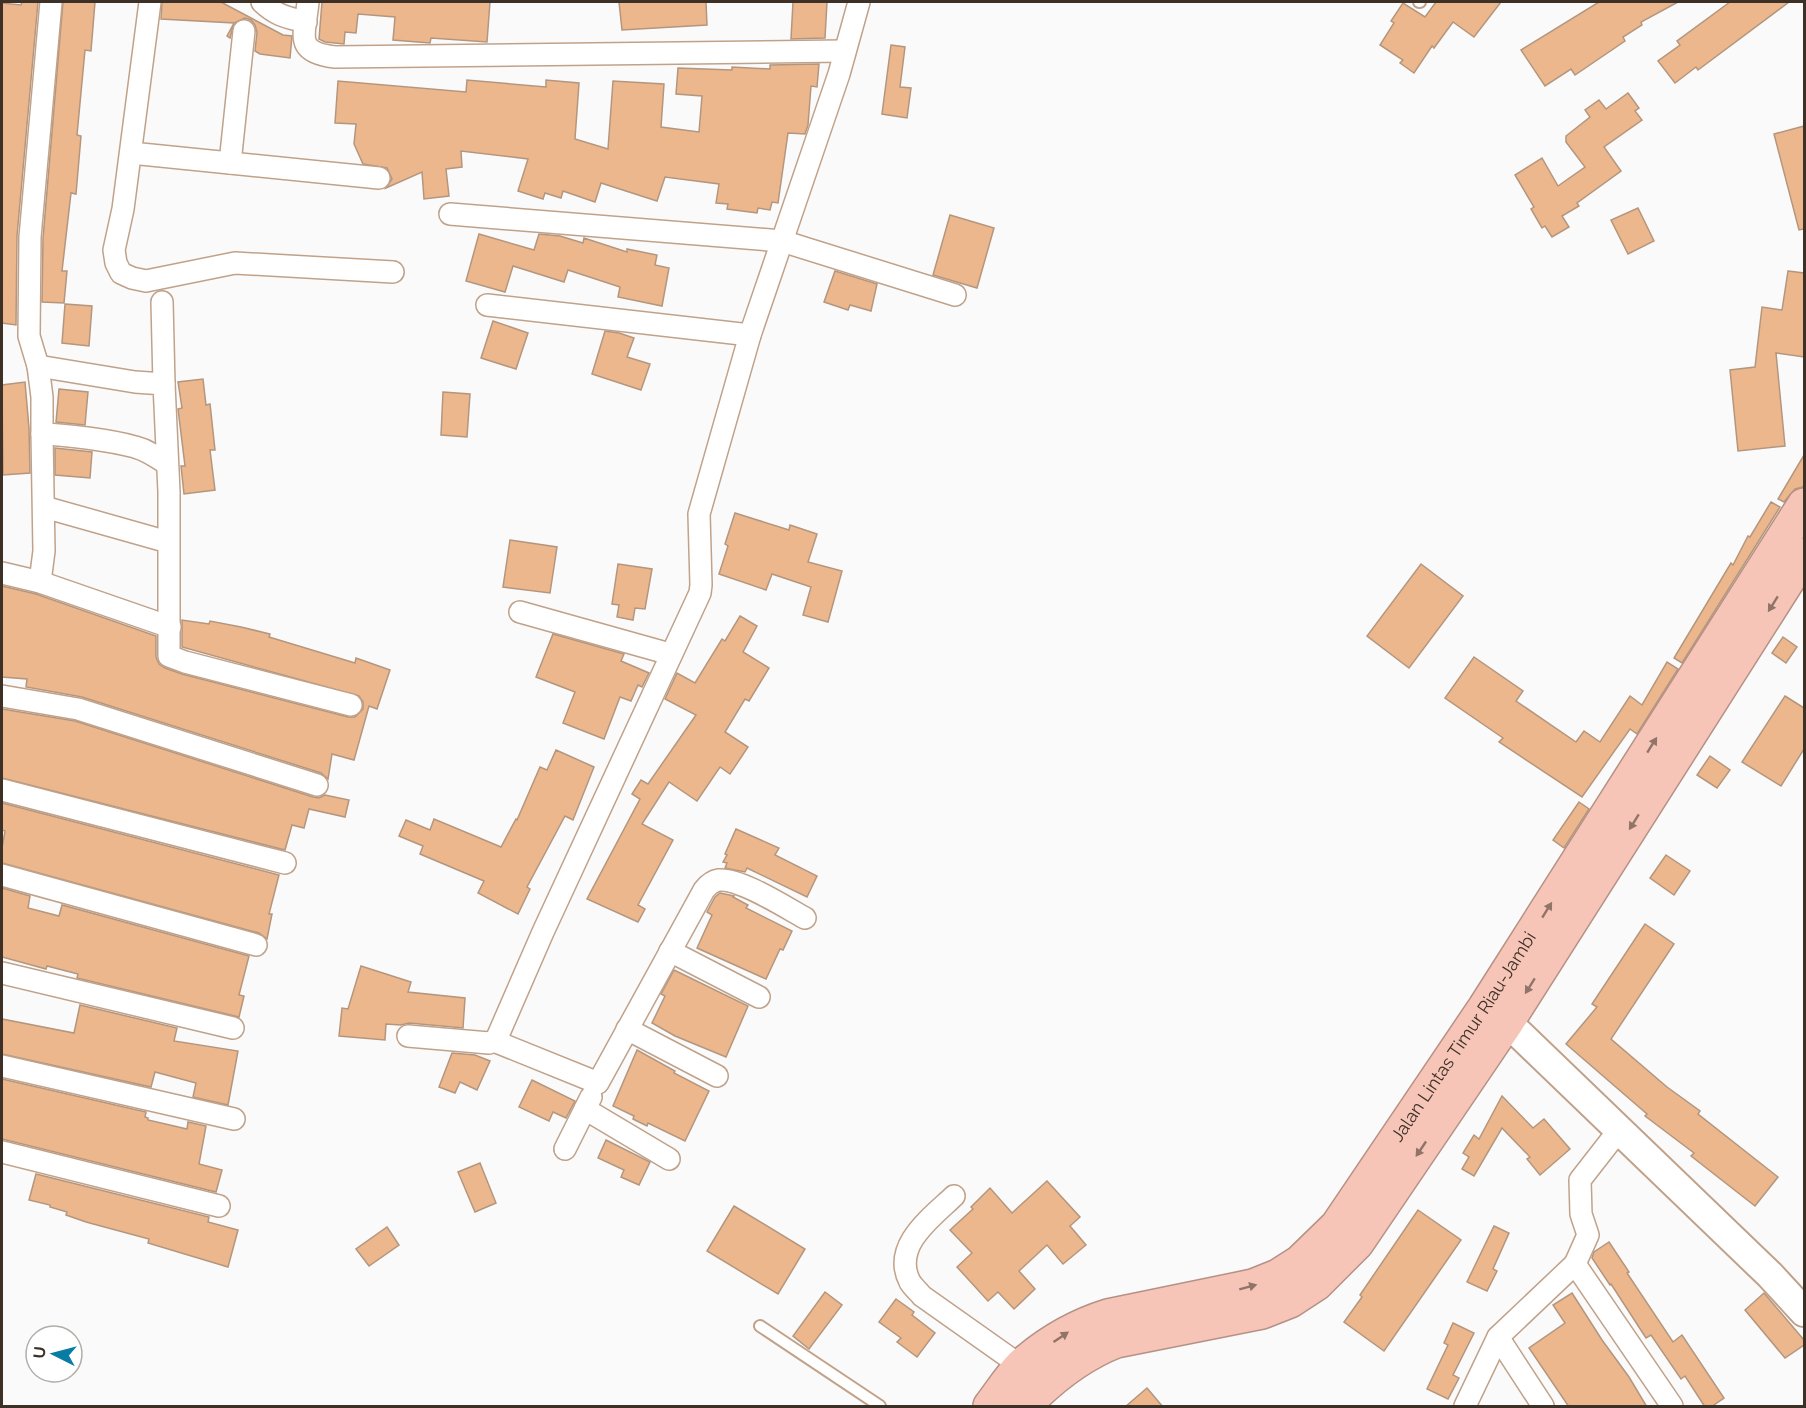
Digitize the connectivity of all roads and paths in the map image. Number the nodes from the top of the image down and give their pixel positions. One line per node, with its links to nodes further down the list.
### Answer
1 (51, 2): 18 (street)
2 (150, 2): 8 (street)
3 (262, 2): 5 (street)
4 (859, 2): 7 (street)
5 (307, 12): 7 (street)
6 (244, 32): 9 (street)
7 (845, 51): 12 (street)
8 (131, 153): 9 (street); 13 (street)
9 (230, 163): 10 (street)
10 (380, 178)
11 (450, 214): 12 (street)
12 (782, 241): 14 (street); 17 (street)
13 (393, 272)
14 (955, 295)
15 (162, 302): 19 (street)
16 (487, 306): 17 (street)
17 (750, 336): 31 (street)
18 (38, 366): 19 (street); 20 (street)
19 (164, 384): 21 (street)
20 (42, 434): 21 (street); 23 (street)
21 (167, 464): 24 (street)
22 (1804, 506): 30 (highway, Jalan Lintas Timur Riau-Jambi)
23 (44, 507): 24 (street); 27 (street)
24 (168, 542): 29 (street)
25 (1804, 555): 30 (highway, Jalan Lintas Timur Riau-Jambi, one-way to 30)
26 (2, 573): 27 (street)
27 (40, 582): 29 (street)
28 (520, 612): 31 (street)
29 (171, 627): 33 (street)
30 (1739, 633): 43 (highway, Jalan Lintas Timur Riau-Jambi, one-way to 43); 63 (highway, Jalan Lintas Timur Riau-Jambi, one-way to 30)
31 (670, 654): 47 (street)
32 (2, 696): 34 (street)
33 (351, 705)
34 (317, 785)
35 (2, 790): 36 (street)
36 (285, 863)
37 (2, 875): 39 (street)
38 (805, 918): 40 (street)
39 (256, 945)
40 (670, 951): 42 (street); 45 (street)
41 (2, 973): 44 (street)
42 (759, 997)
43 (1507, 1022): 53 (street); 66 (highway, Jalan Lintas Timur Riau-Jambi, one-way to 66)
44 (233, 1028)
45 (627, 1029): 49 (street); 50 (street)
46 (408, 1036): 47 (street)
47 (494, 1041): 50 (street)
48 (2, 1066): 52 (street)
49 (717, 1076)
50 (598, 1083): 51 (street)
51 (585, 1109): 54 (street); 56 (street)
52 (234, 1119)
53 (1619, 1130): 59 (street); 60 (street)
54 (565, 1149)
55 (2, 1152): 58 (street)
56 (669, 1159)
57 (954, 1196): 63 (street)
58 (219, 1206)
59 (1575, 1264): 62 (street); 69 (street)
60 (1804, 1312)
61 (760, 1326): 64 (lane)
62 (1498, 1337): 67 (street); 68 (street)
63 (1021, 1366): 65 (highway, Jalan Lintas Timur Riau-Jambi)
64 (880, 1407)
65 (990, 1407)
66 (1024, 1407)
67 (1465, 1407)
68 (1543, 1407)
69 (1672, 1407)

